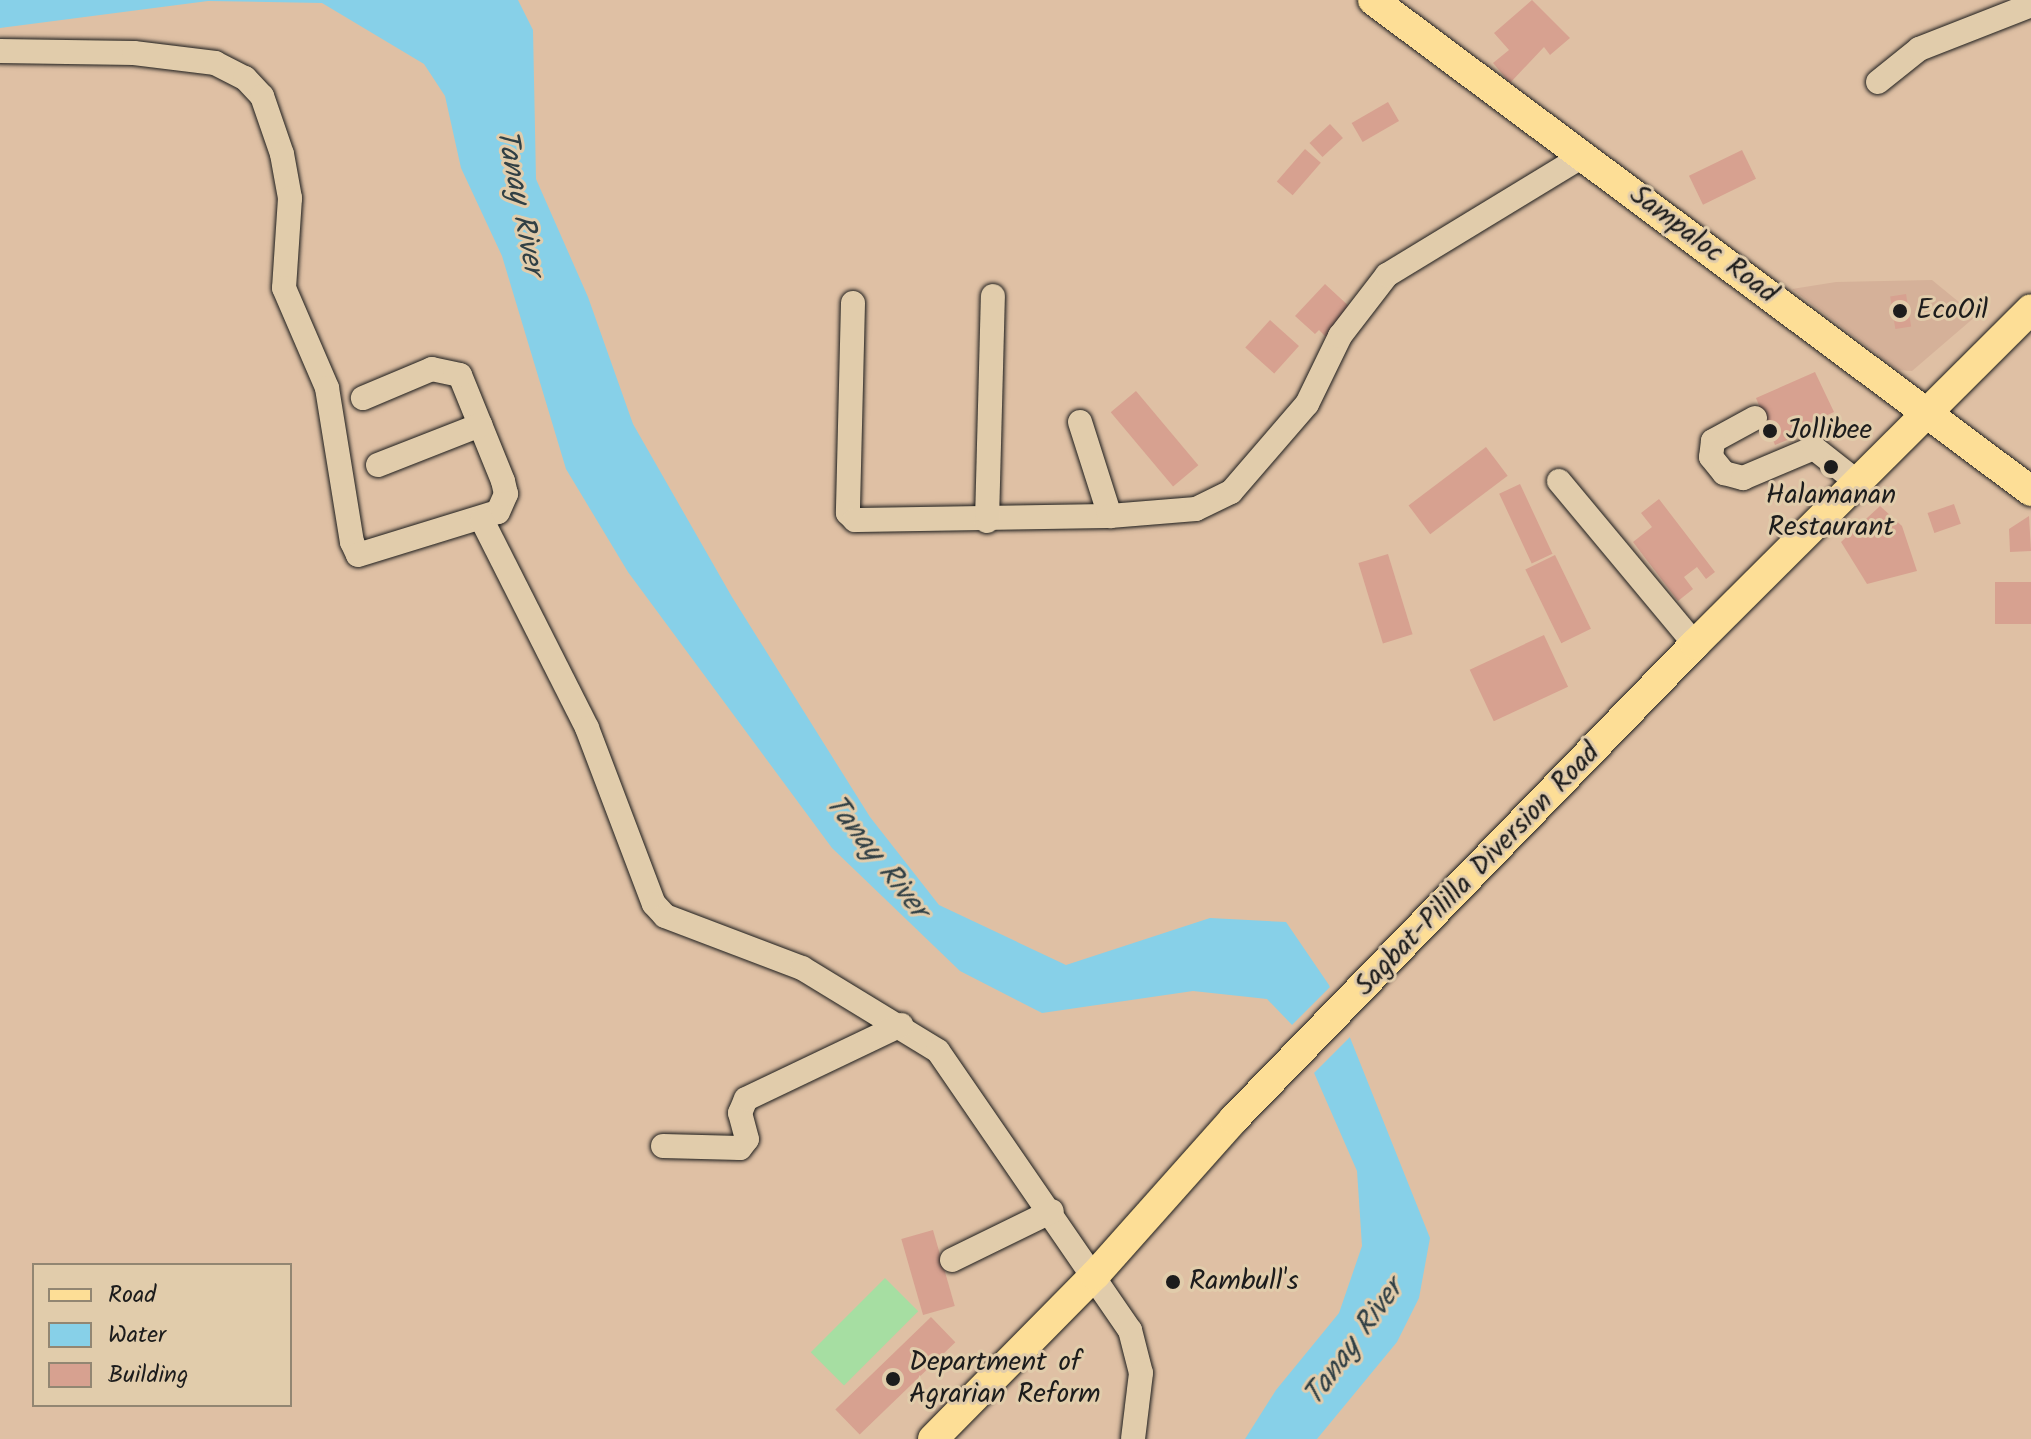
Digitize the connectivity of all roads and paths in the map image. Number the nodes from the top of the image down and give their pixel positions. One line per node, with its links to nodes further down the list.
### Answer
1 (1373, 0): 5 (main road, Sampaloc Road)
2 (2031, 5): 4 (street)
3 (0, 51): 19 (street)
4 (1878, 82)
5 (1584, 155): 10 (main road, Sampaloc Road); 18 (street)
6 (993, 296): 20 (street)
7 (853, 303): 20 (street)
8 (2031, 309): 10 (main road, Sagbat-Pililla Diversion Road)
9 (363, 398): 13 (street)
10 (1923, 411): 16 (main road, Sagbat-Pililla Diversion Road); 17 (main road, Sampaloc Road)
11 (1755, 418): 16 (street)
12 (1080, 422): 18 (street)
13 (480, 425): 14 (street); 19 (street)
14 (378, 465)
15 (1559, 481): 21 (street)
16 (1856, 481): 21 (main road, Sagbat-Pililla Diversion Road)
17 (2031, 491)
18 (1110, 516): 20 (street)
19 (482, 520): 22 (street)
20 (987, 521)
21 (1695, 644): 26 (main road, Sagbat-Pililla Diversion Road)
22 (901, 1025): 23 (street); 24 (street)
23 (663, 1146)
24 (1052, 1211): 25 (street); 26 (street)
25 (952, 1260)
26 (1095, 1275): 27 (main road, Sagbat-Pililla Diversion Road); 28 (street)
27 (933, 1439)
28 (1133, 1439)

